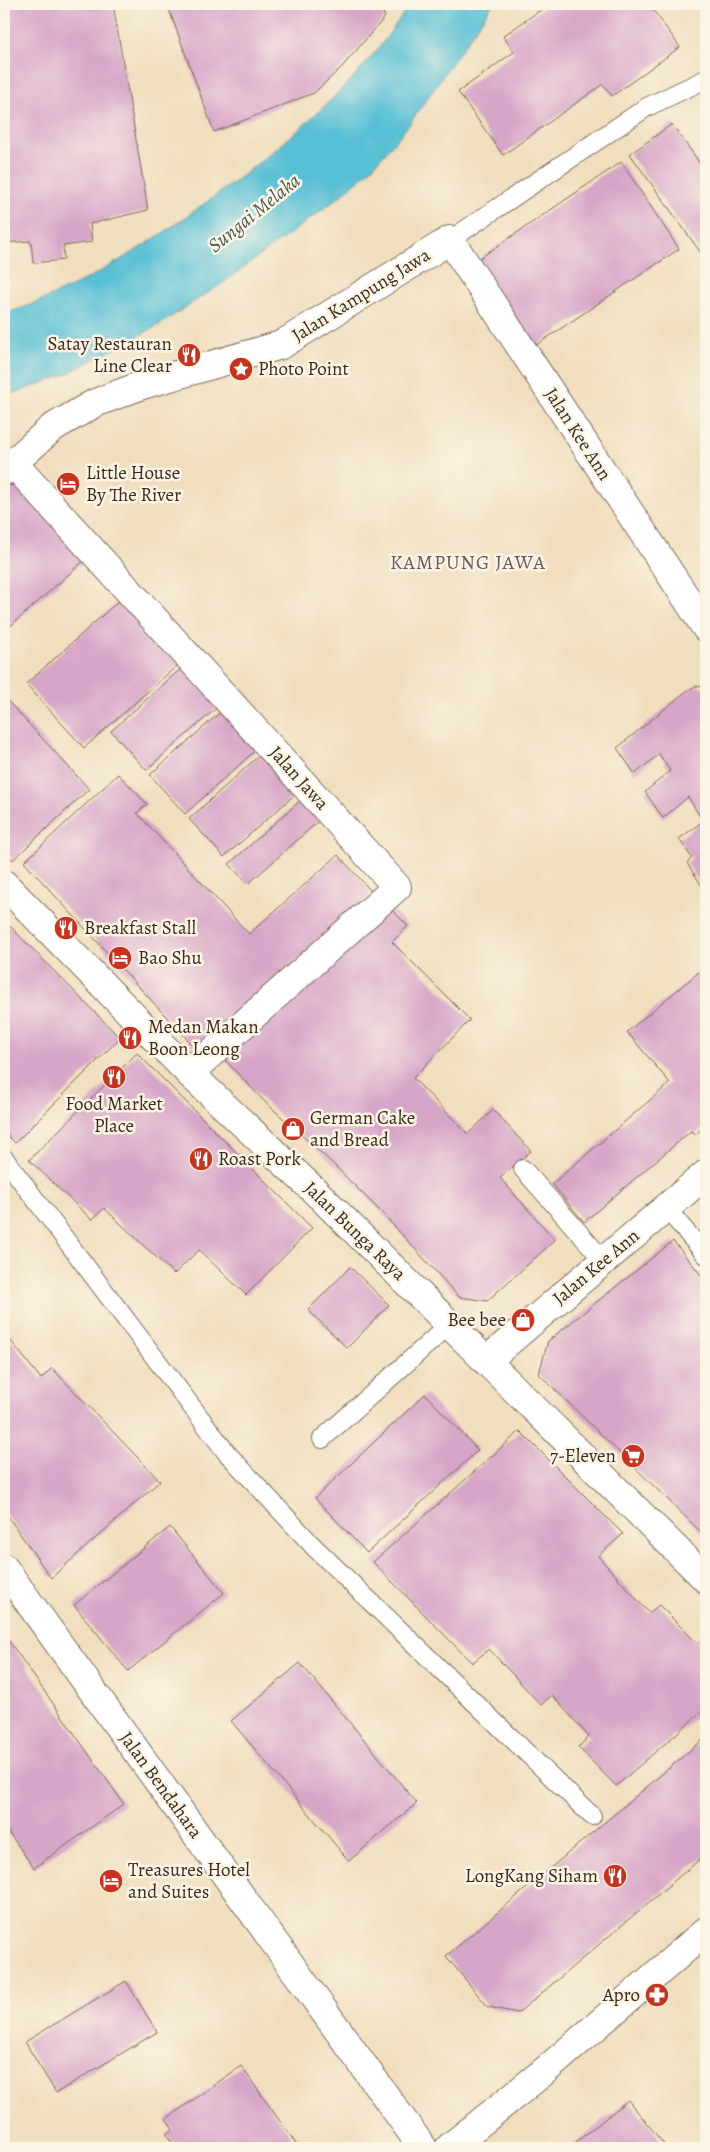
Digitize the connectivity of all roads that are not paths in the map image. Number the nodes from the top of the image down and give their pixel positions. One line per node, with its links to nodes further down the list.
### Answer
1 (706, 79): 2 (lane)
2 (450, 240): 3 (street, Jalan Kampung Jawa); 4 (street, Jalan Kee Ann)
3 (8, 467): 6 (street, Jalan Jawa)
4 (706, 628)
5 (4, 884): 6 (street, Jalan Bunga Raya)
6 (189, 1073): 13 (street, Jalan Bunga Raya)
7 (4, 1158): 18 (lane)
8 (523, 1169): 12 (lane)
9 (706, 1174): 10 (street, Jalan Kee Ann)
10 (666, 1208): 11 (lane); 12 (street, Jalan Kee Ann)
11 (706, 1255)
12 (604, 1261): 14 (street, Jalan Kee Ann)
13 (450, 1324): 14 (street, Jalan Bunga Raya); 15 (lane)
14 (486, 1361): 17 (street, Jalan Bunga Raya)
15 (322, 1439)
16 (4, 1568): 20 (street, Jalan Bendahara)
17 (706, 1579)
18 (592, 1816)
19 (706, 1931): 21 (street)
20 (423, 2148)
21 (449, 2148)

